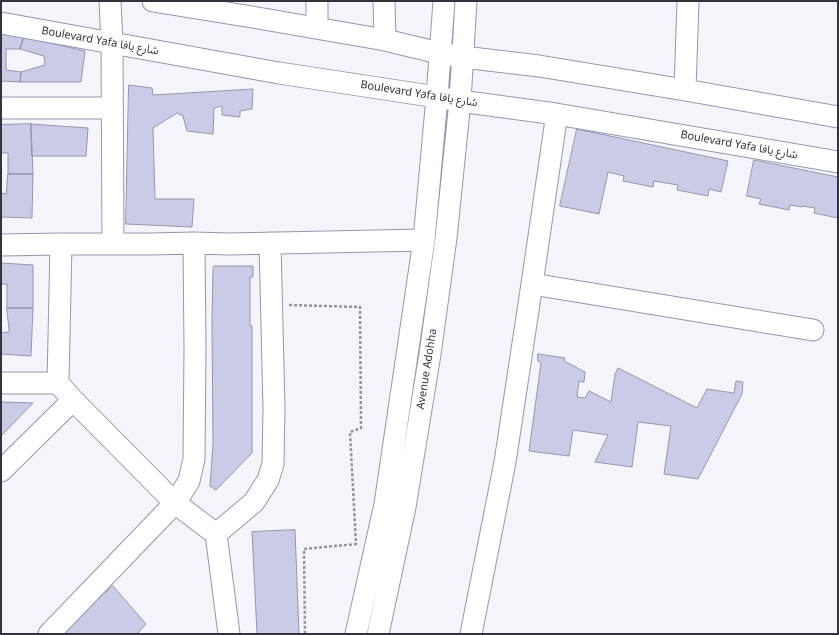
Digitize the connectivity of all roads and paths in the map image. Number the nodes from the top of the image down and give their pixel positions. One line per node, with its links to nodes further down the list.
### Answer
1 (110, 1): 13 (street)
2 (153, 1): 8 (street)
3 (317, 1): 11 (street)
4 (384, 1): 12 (street)
5 (444, 1): 14 (street)
6 (466, 1): 15 (street, Avenue Adohha)
7 (688, 1): 16 (street)
8 (191, 4): 9 (street)
9 (252, 9): 11 (street)
10 (1, 23): 13 (street, Boulevard Yafa شارع يافا)
11 (317, 28): 12 (street)
12 (385, 40): 14 (street)
13 (112, 43): 17 (street, Boulevard Yafa شارع يافا); 20 (street)
14 (440, 53): 15 (street); 17 (street)
15 (463, 57): 16 (street); 18 (street, Avenue Adohha)
16 (685, 90): 22 (street)
17 (437, 97): 18 (street, Boulevard Yafa شارع يافا); 24 (street)
18 (460, 101): 21 (street, Boulevard Yafa شارع يافا); 43 (street, Avenue Adohha)
19 (1, 108): 20 (street)
20 (112, 108): 28 (street)
21 (556, 114): 23 (street, Boulevard Yafa شارع يافا); 30 (street)
22 (838, 118)
23 (838, 162)
24 (424, 240): 26 (street); 42 (street)
25 (194, 243): 26 (street); 28 (street); 37 (street)
26 (270, 243): 31 (street)
27 (61, 244): 28 (street); 29 (street); 34 (street)
28 (113, 244)
29 (1, 245)
30 (532, 284): 32 (street); 44 (street)
31 (272, 322): 38 (street); 41 (path)
32 (813, 330)
33 (1, 383): 34 (street)
34 (58, 383): 35 (street)
35 (72, 400): 36 (street); 37 (street)
36 (1, 471)
37 (175, 503): 38 (street); 39 (street)
38 (216, 534): 40 (street)
39 (49, 634)
40 (229, 634)
41 (305, 634)
42 (356, 634)
43 (378, 634)
44 (471, 634)

